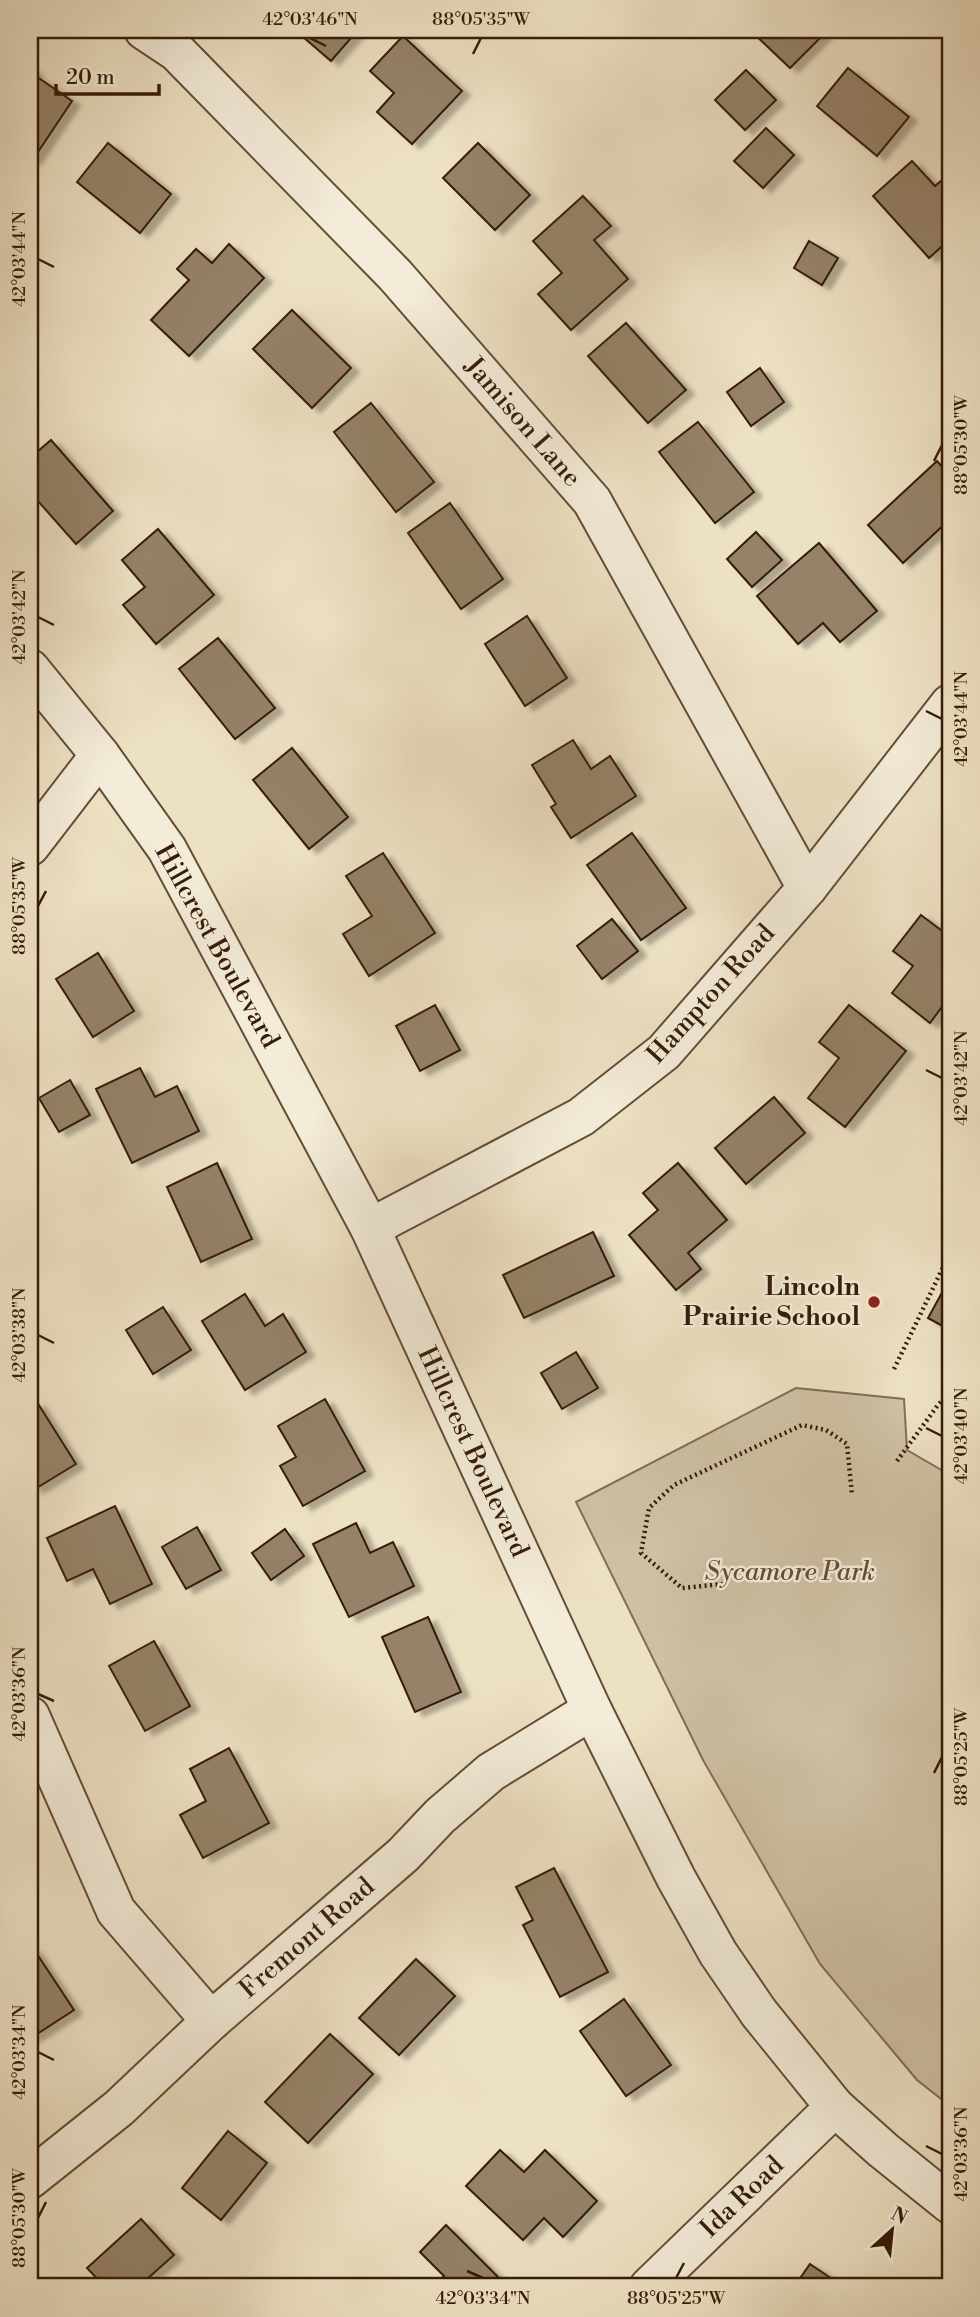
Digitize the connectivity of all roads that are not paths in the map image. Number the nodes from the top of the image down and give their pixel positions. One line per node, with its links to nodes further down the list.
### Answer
1 (144, 30): 6 (street, Jamison Lane)
2 (30, 669): 4 (street, Hillcrest Boulevard)
3 (950, 704): 6 (street, Hampton Road)
4 (100, 755): 5 (street); 7 (street, Hillcrest Boulevard)
5 (30, 846)
6 (807, 888): 7 (street, Hampton Road)
7 (370, 1228): 8 (street, Hillcrest Boulevard)
8 (592, 1710): 10 (street, Fremont Road); 11 (street, Hillcrest Boulevard)
9 (30, 1716): 10 (street)
10 (211, 2021): 12 (street, Fremont Road)
11 (835, 2107): 13 (street, Hillcrest Boulevard); 14 (street, Ida Road)
12 (30, 2179)
13 (950, 2204)
14 (649, 2287)

